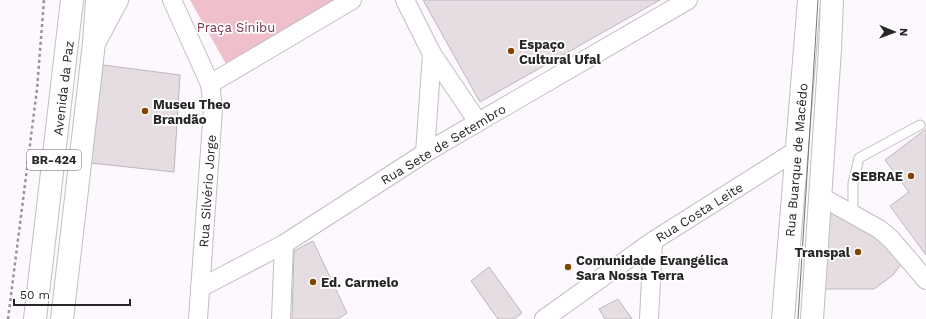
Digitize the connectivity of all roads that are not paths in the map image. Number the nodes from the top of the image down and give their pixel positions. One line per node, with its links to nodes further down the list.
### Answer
1 (72, 0): 23 (main road, Avenida da Paz / BR-424)
2 (97, 0): 10 (main road, Avenida da Paz / BR-424)
3 (117, 0): 10 (main road)
4 (172, 0): 12 (street, Rua Silvério Jorge)
5 (352, 0): 12 (street)
6 (405, 0): 11 (street)
7 (688, 0): 13 (street, Rua Sete de Setembro)
8 (809, 0): 15 (main road, Rua Buarque de Macêdo)
9 (832, 0): 17 (main road, Rua Buarque de Macêdo)
10 (94, 43): 24 (main road, Avenida da Paz / BR-424)
11 (432, 54): 13 (street); 16 (street)
12 (210, 84): 22 (street, Rua Silvério Jorge)
13 (478, 122): 16 (street, Rua Sete de Setembro)
14 (920, 125): 18 (lane)
15 (797, 150): 19 (street, Rua Costa Leite); 29 (main road, Rua Buarque de Macêdo)
16 (425, 152): 20 (street, Rua Sete de Setembro)
17 (820, 196): 18 (street); 30 (main road, Rua Buarque de Macêdo)
18 (853, 214): 21 (street)
19 (653, 241): 27 (street, Rua Costa Leite); 28 (street)
20 (284, 244): 22 (street, Rua Sete de Setembro); 26 (street)
21 (926, 280)
22 (200, 288): 25 (street, Rua Silvério Jorge)
23 (35, 319)
24 (62, 319)
25 (198, 319)
26 (281, 319)
27 (544, 319)
28 (649, 319)
29 (783, 319)
30 (812, 319)

